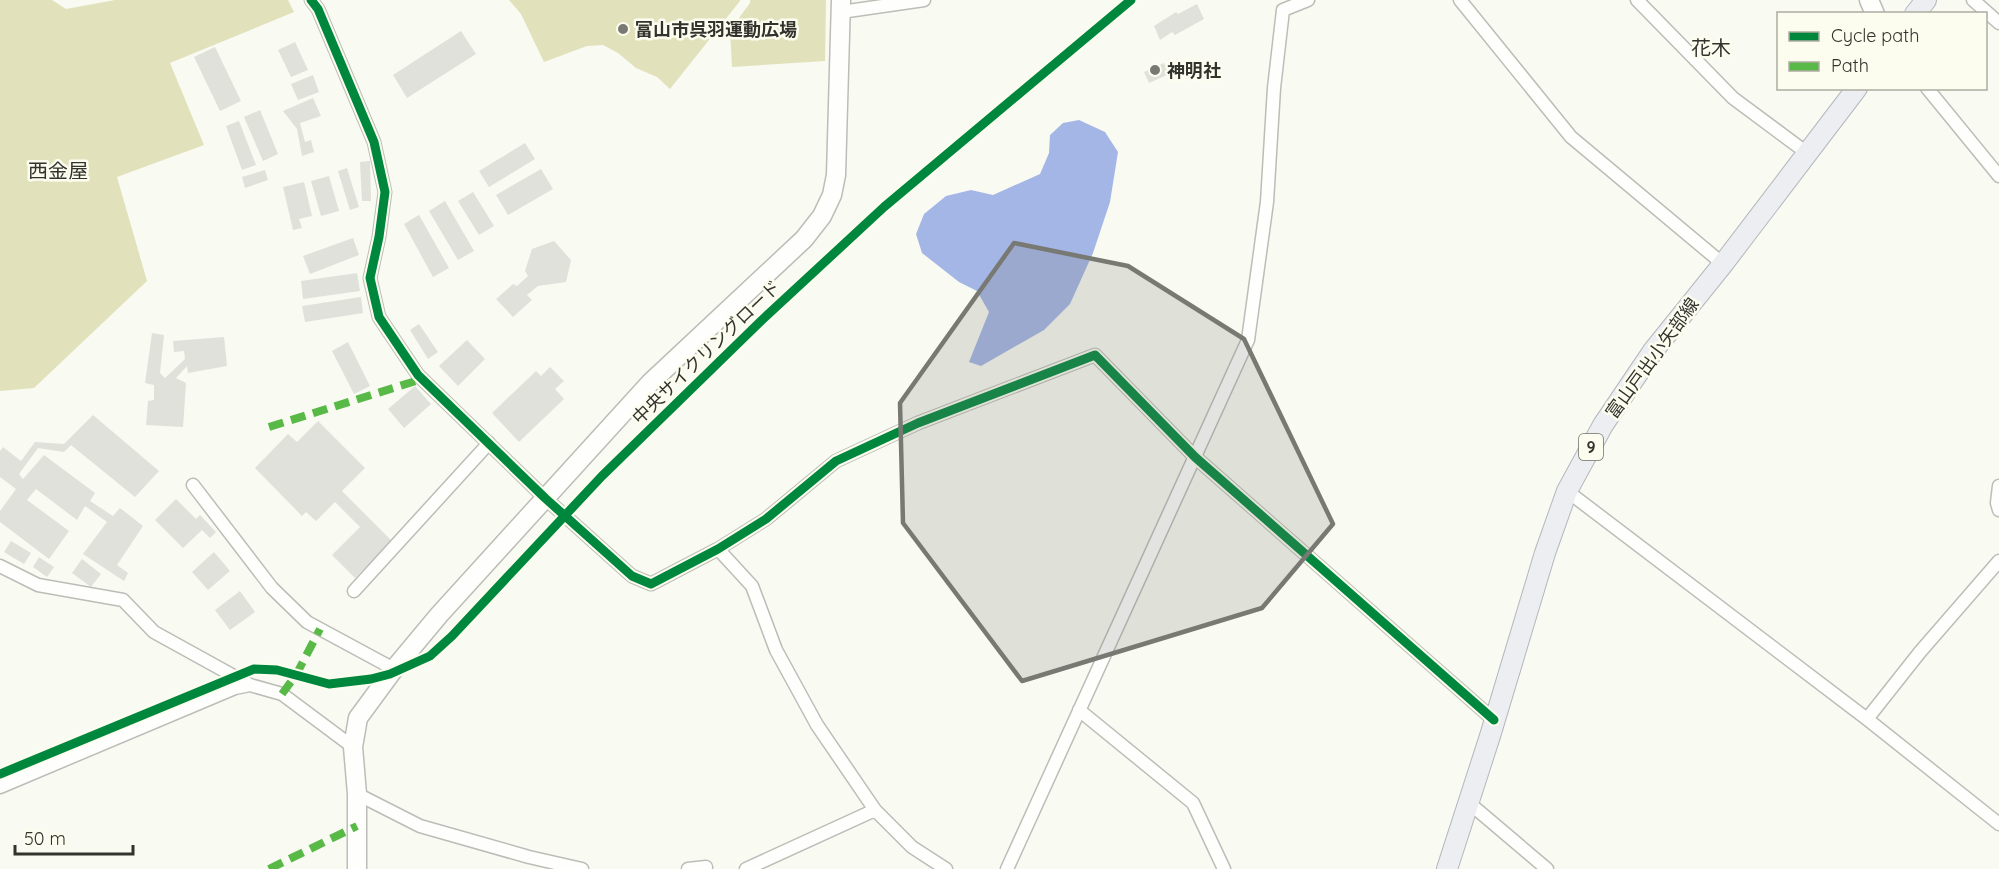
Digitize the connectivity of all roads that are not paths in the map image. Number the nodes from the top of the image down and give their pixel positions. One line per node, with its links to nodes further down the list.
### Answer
1 (311, 0): 18 (street)
2 (924, 0): 8 (street)
3 (1308, 0): 19 (street)
4 (1460, 0): 17 (street)
5 (1637, 0): 15 (street)
6 (1926, 0): 9 (main road)
7 (1973, 0): 10 (street)
8 (841, 6): 23 (street)
9 (1917, 12)
10 (1987, 12)
11 (1987, 12): 12 (street)
12 (1999, 23)
13 (1855, 90): 15 (main road, 富山戸出小矢部線 / 9)
14 (1930, 90): 16 (street)
15 (1807, 153): 17 (main road, 富山戸出小矢部線 / 9)
16 (1999, 177)
17 (1723, 264): 22 (main road, 富山戸出小矢部線 / 9)
18 (489, 443): 23 (street); 28 (street)
19 (1195, 457): 25 (street); 31 (street); 33 (street)
20 (193, 485): 29 (street)
21 (1999, 486): 24 (street)
22 (1567, 491): 32 (street); 33 (main road, 富山戸出小矢部線 / 9)
23 (545, 498): 25 (street); 29 (street)
24 (1999, 510)
25 (718, 549): 38 (street)
26 (1999, 561): 32 (street)
27 (0, 566): 30 (street)
28 (354, 591)
29 (394, 669): 34 (street)
30 (250, 685): 34 (street); 35 (street)
31 (1080, 710): 47 (street); 48 (street)
32 (1867, 719): 39 (street)
33 (1494, 720): 37 (main road, 富山戸出小矢部線 / 9)
34 (353, 747): 36 (street)
35 (0, 787)
36 (357, 794): 41 (street); 42 (street)
37 (1468, 802): 49 (main road, 富山戸出小矢部線 / 9); 50 (street)
38 (875, 810): 45 (street); 46 (street)
39 (1999, 824)
40 (705, 868): 43 (street); 44 (street)
41 (357, 869)
42 (582, 869)
43 (687, 869)
44 (719, 869)
45 (746, 869)
46 (946, 869)
47 (1007, 869)
48 (1224, 869)
49 (1447, 869)
50 (1547, 869)

